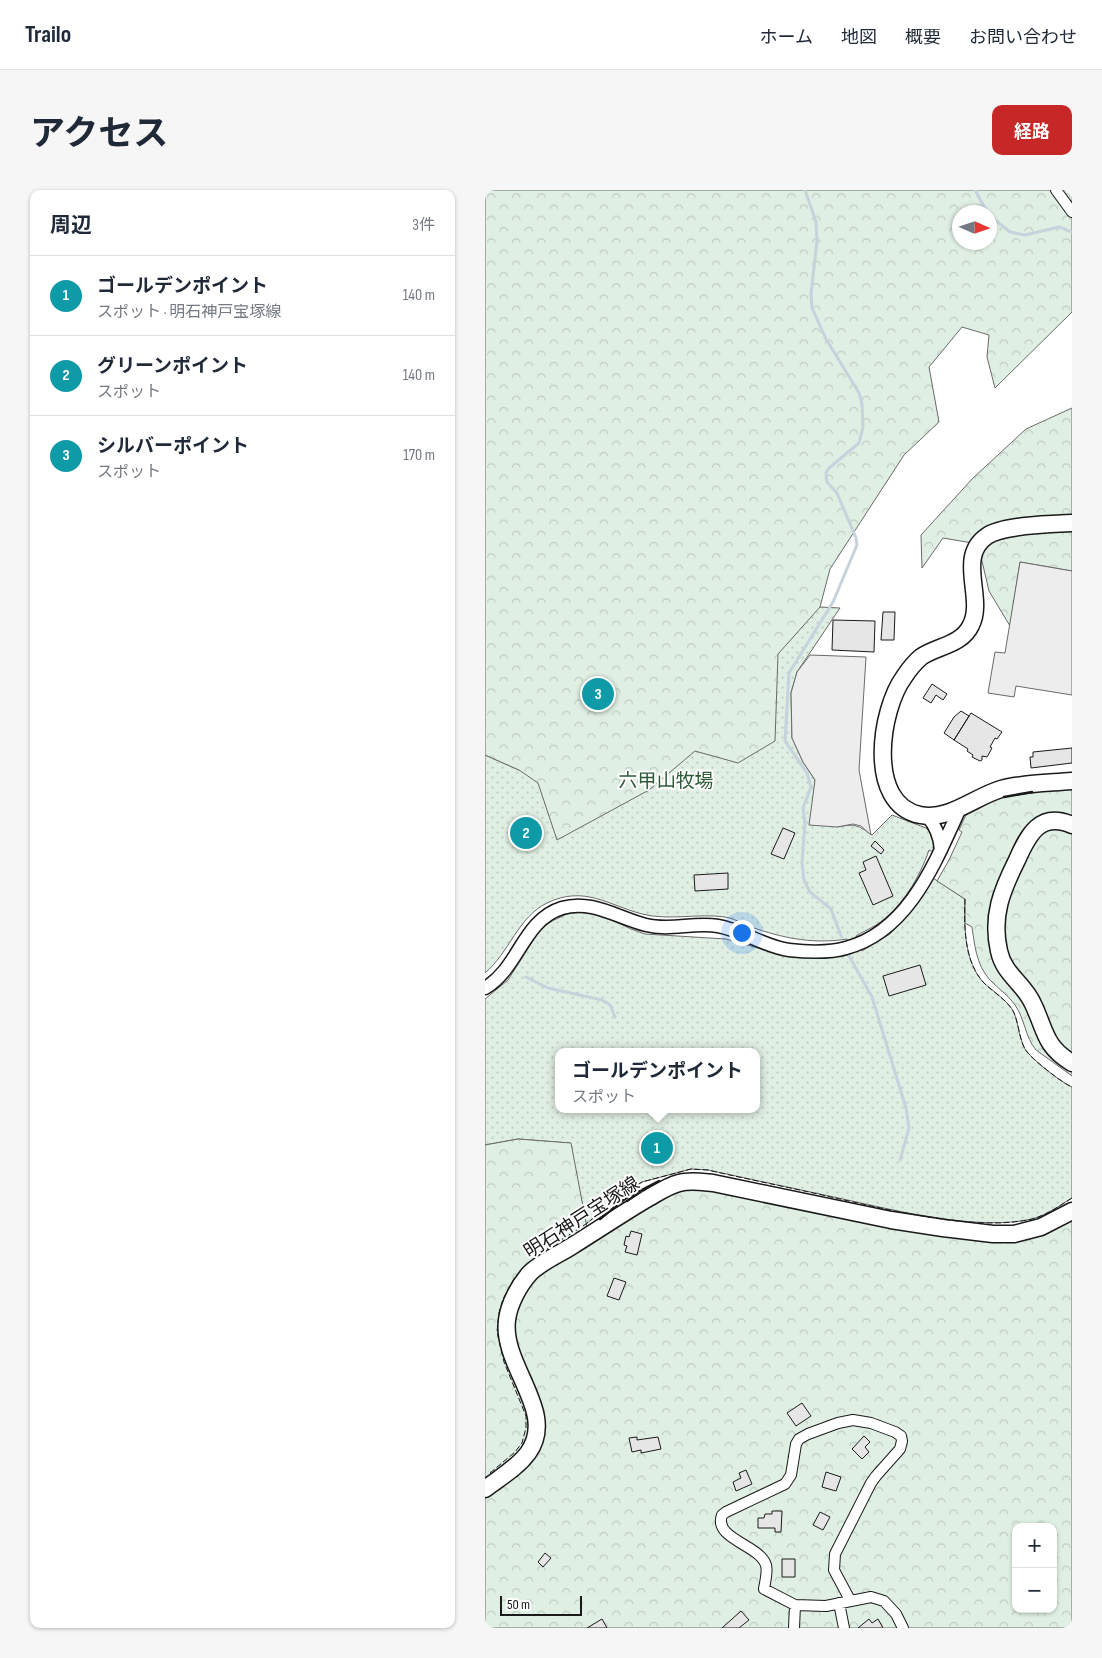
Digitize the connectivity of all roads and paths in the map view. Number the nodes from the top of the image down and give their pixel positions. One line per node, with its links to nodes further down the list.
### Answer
1 (1055, 190): 2 (street)
2 (1072, 212)
3 (1072, 523): 6 (main road)
4 (1072, 781): 5 (main road)
5 (961, 806): 6 (main road); 8 (street)
6 (927, 816): 8 (street)
7 (1072, 825): 10 (main road)
8 (941, 850): 9 (street)
9 (485, 988)
10 (1072, 1062)
11 (1072, 1211): 12 (main road, 明石神戸宝塚線)
12 (485, 1490)
13 (850, 1600): 14 (street); 15 (street); 18 (street)
14 (839, 1603): 15 (street); 17 (street)
15 (795, 1605): 16 (street)
16 (794, 1628)
17 (844, 1628)
18 (903, 1628)

